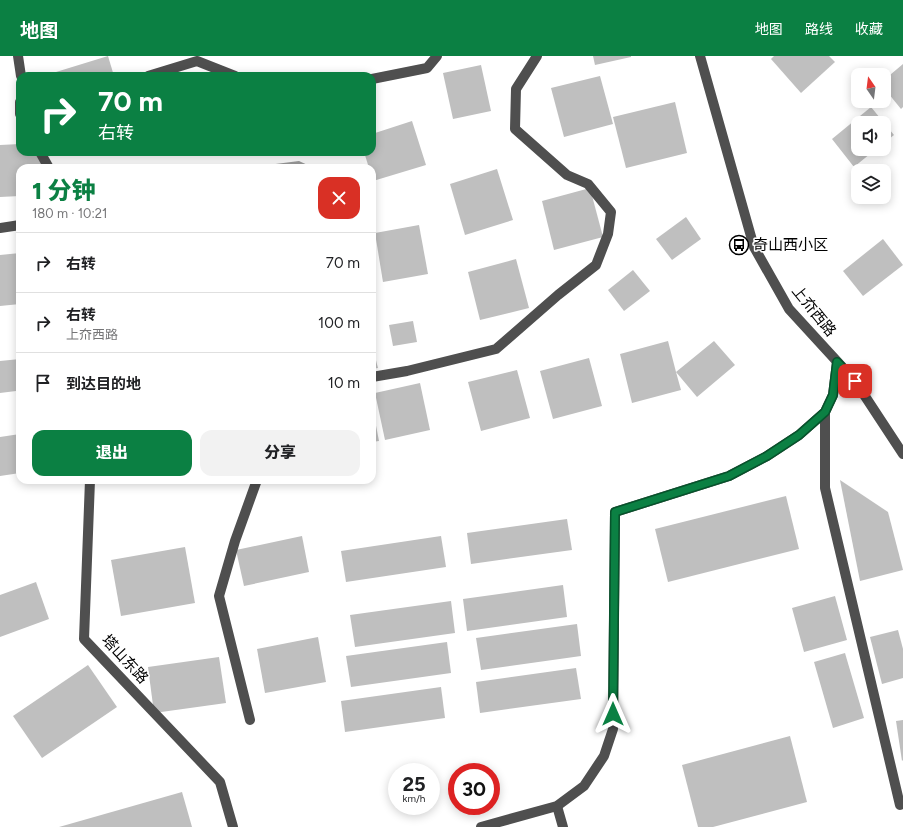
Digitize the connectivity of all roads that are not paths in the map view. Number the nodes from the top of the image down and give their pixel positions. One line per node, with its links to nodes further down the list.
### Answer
1 (18, 56): 6 (street)
2 (437, 56): 9 (street)
3 (536, 56): 13 (street)
4 (700, 56): 12 (street, 上夼西路)
5 (198, 58): 7 (street); 8 (street)
6 (20, 72)
7 (159, 72)
8 (227, 72)
9 (376, 78)
10 (16, 226): 11 (street)
11 (0, 228)
12 (837, 362): 14 (street); 15 (street, 上夼西路)
13 (376, 376)
14 (825, 412): 19 (street); 20 (street)
15 (903, 454)
16 (90, 484): 21 (street, 塔山东路)
17 (256, 484): 18 (street)
18 (250, 720)
19 (900, 805)
20 (557, 806): 22 (street); 23 (street)
21 (233, 827)
22 (481, 827)
23 (563, 827)

